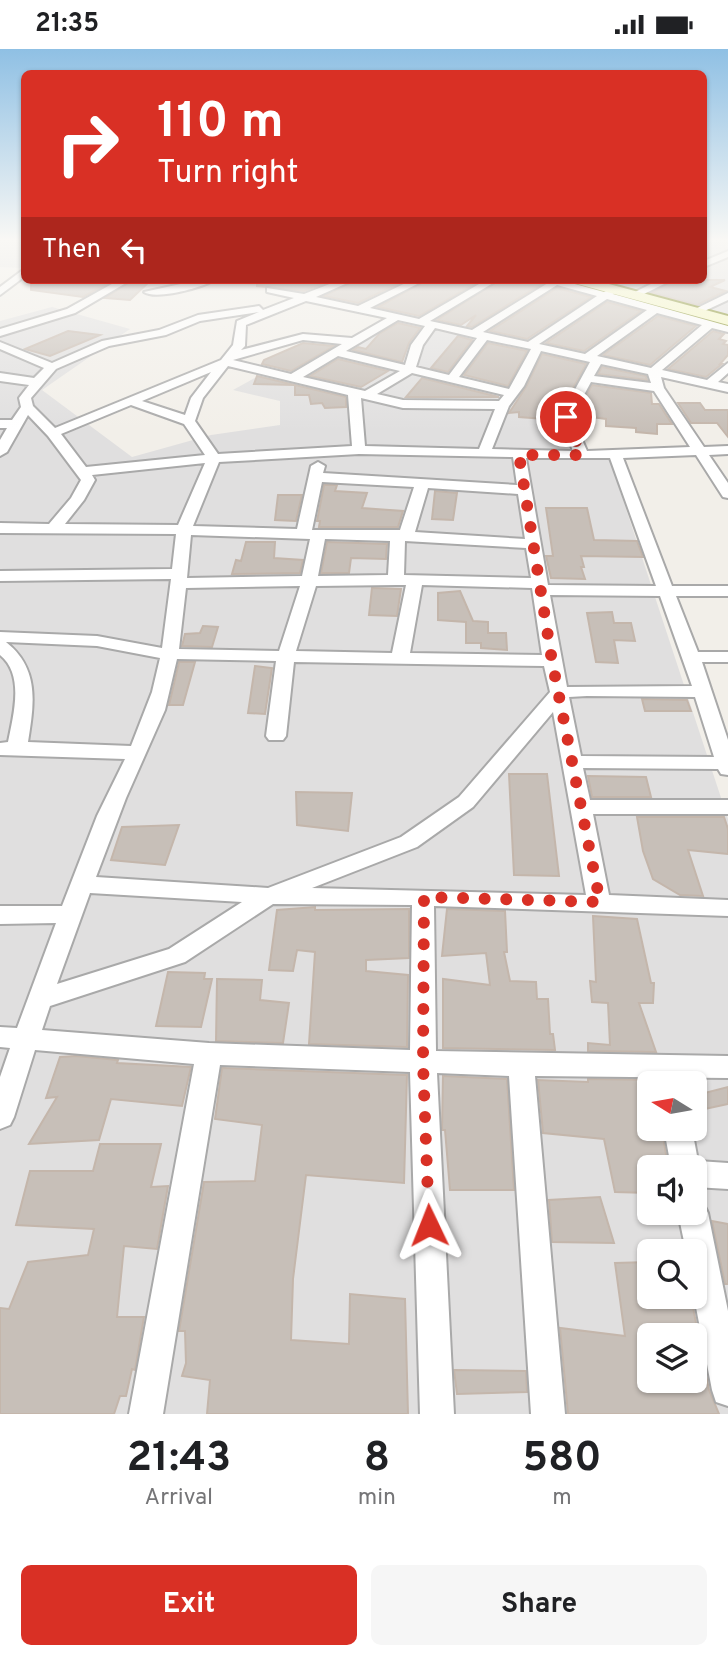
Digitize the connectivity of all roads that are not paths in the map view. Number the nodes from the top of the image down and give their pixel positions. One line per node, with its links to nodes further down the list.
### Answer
1 (84, 304): 21 (street)
2 (275, 304): 12 (street)
3 (291, 304): 12 (street)
4 (335, 304): 13 (street)
5 (370, 304): 13 (street)
6 (456, 304): 18 (street)
7 (521, 304): 22 (street)
8 (593, 304): 25 (street)
9 (640, 304): 14 (street)
10 (673, 304): 15 (street)
11 (711, 304): 15 (street)
12 (277, 308): 28 (street); 29 (street)
13 (359, 309): 16 (street)
14 (654, 309): 19 (street); 27 (street)
15 (697, 310): 17 (street)
16 (396, 317): 18 (street); 23 (street)
17 (728, 319)
18 (426, 324): 22 (street); 31 (street)
19 (710, 324): 20 (street); 32 (street)
20 (728, 329)
21 (0, 333)
22 (479, 335): 25 (street); 36 (street)
23 (354, 342): 26 (street); 28 (street)
24 (0, 345): 29 (street)
25 (533, 347): 27 (street); 40 (street)
26 (336, 352): 31 (street); 34 (street)
27 (592, 359): 32 (street); 35 (street)
28 (228, 360): 34 (street); 42 (street); 45 (street)
29 (52, 367): 37 (street)
30 (728, 367): 39 (street)
31 (409, 370): 36 (street); 41 (street)
32 (653, 372): 38 (street); 39 (street)
33 (0, 377): 37 (street)
34 (292, 378): 41 (street)
35 (586, 378): 38 (street); 57 (street)
36 (452, 379): 40 (street)
37 (37, 382): 44 (street)
38 (658, 388): 51 (street)
39 (722, 388)
40 (510, 393): 43 (street)
41 (360, 394): 43 (street); 49 (street)
42 (131, 401): 45 (street); 48 (street)
43 (503, 405): 54 (street)
44 (27, 407): 47 (street); 48 (street)
45 (189, 421): 58 (street)
46 (0, 424): 47 (street)
47 (16, 424): 52 (street)
48 (53, 433): 59 (street)
49 (359, 450): 53 (street); 54 (street)
50 (728, 450): 51 (street)
51 (698, 451): 55 (street); 63 (street)
52 (0, 452)
53 (322, 452): 58 (street); 60 (street)
54 (484, 453): 56 (street)
55 (614, 454): 57 (street); 76 (street)
56 (519, 455): 57 (street); 62 (street)
57 (582, 455)
58 (214, 458): 59 (street); 66 (street)
59 (82, 472): 65 (street)
60 (316, 477): 61 (street); 67 (street)
61 (422, 484): 62 (street); 68 (street)
62 (523, 490): 69 (street)
63 (728, 494)
64 (0, 528): 65 (street)
65 (56, 529): 66 (street)
66 (184, 530): 67 (street); 71 (street)
67 (311, 534): 68 (street); 74 (street)
68 (401, 536): 69 (street); 72 (street)
69 (532, 544): 75 (street)
70 (0, 576): 71 (street)
71 (180, 578): 74 (street); 80 (street)
72 (396, 580): 73 (street); 74 (street)
73 (415, 581): 75 (street); 82 (street)
74 (309, 582): 81 (street)
75 (540, 587): 76 (street); 85 (street)
76 (667, 591): 77 (street); 83 (street)
77 (728, 591)
78 (0, 637): 80 (street)
79 (0, 646): 89 (street)
80 (168, 654): 81 (street); 90 (street)
81 (286, 656): 82 (street); 88 (street)
82 (400, 657): 85 (street)
83 (691, 657): 84 (street); 86 (street)
84 (728, 657)
85 (552, 661): 87 (street)
86 (702, 692): 87 (street); 92 (street)
87 (559, 693): 91 (street); 96 (street)
88 (276, 736)
89 (8, 748): 90 (street)
90 (138, 753): 95 (street)
91 (571, 762): 92 (street); 93 (street)
92 (727, 766)
93 (580, 807): 94 (street); 98 (street)
94 (728, 807)
95 (82, 884): 96 (street); 100 (street)
96 (269, 896): 97 (street); 102 (street)
97 (424, 897): 98 (street); 105 (street)
98 (600, 902): 99 (street)
99 (728, 908)
100 (71, 914): 101 (street); 102 (street)
101 (0, 915)
102 (39, 1000): 103 (street)
103 (13, 1038): 104 (street); 110 (street)
104 (209, 1054): 105 (street); 115 (street)
105 (423, 1063): 106 (street); 116 (street)
106 (521, 1065): 109 (street); 117 (street)
107 (728, 1067): 108 (street)
108 (698, 1071)
109 (637, 1073)
110 (0, 1117)
111 (707, 1175): 112 (street)
112 (728, 1176)
113 (695, 1225): 114 (street)
114 (728, 1390)
115 (146, 1414)
116 (437, 1414)
117 (548, 1414)

